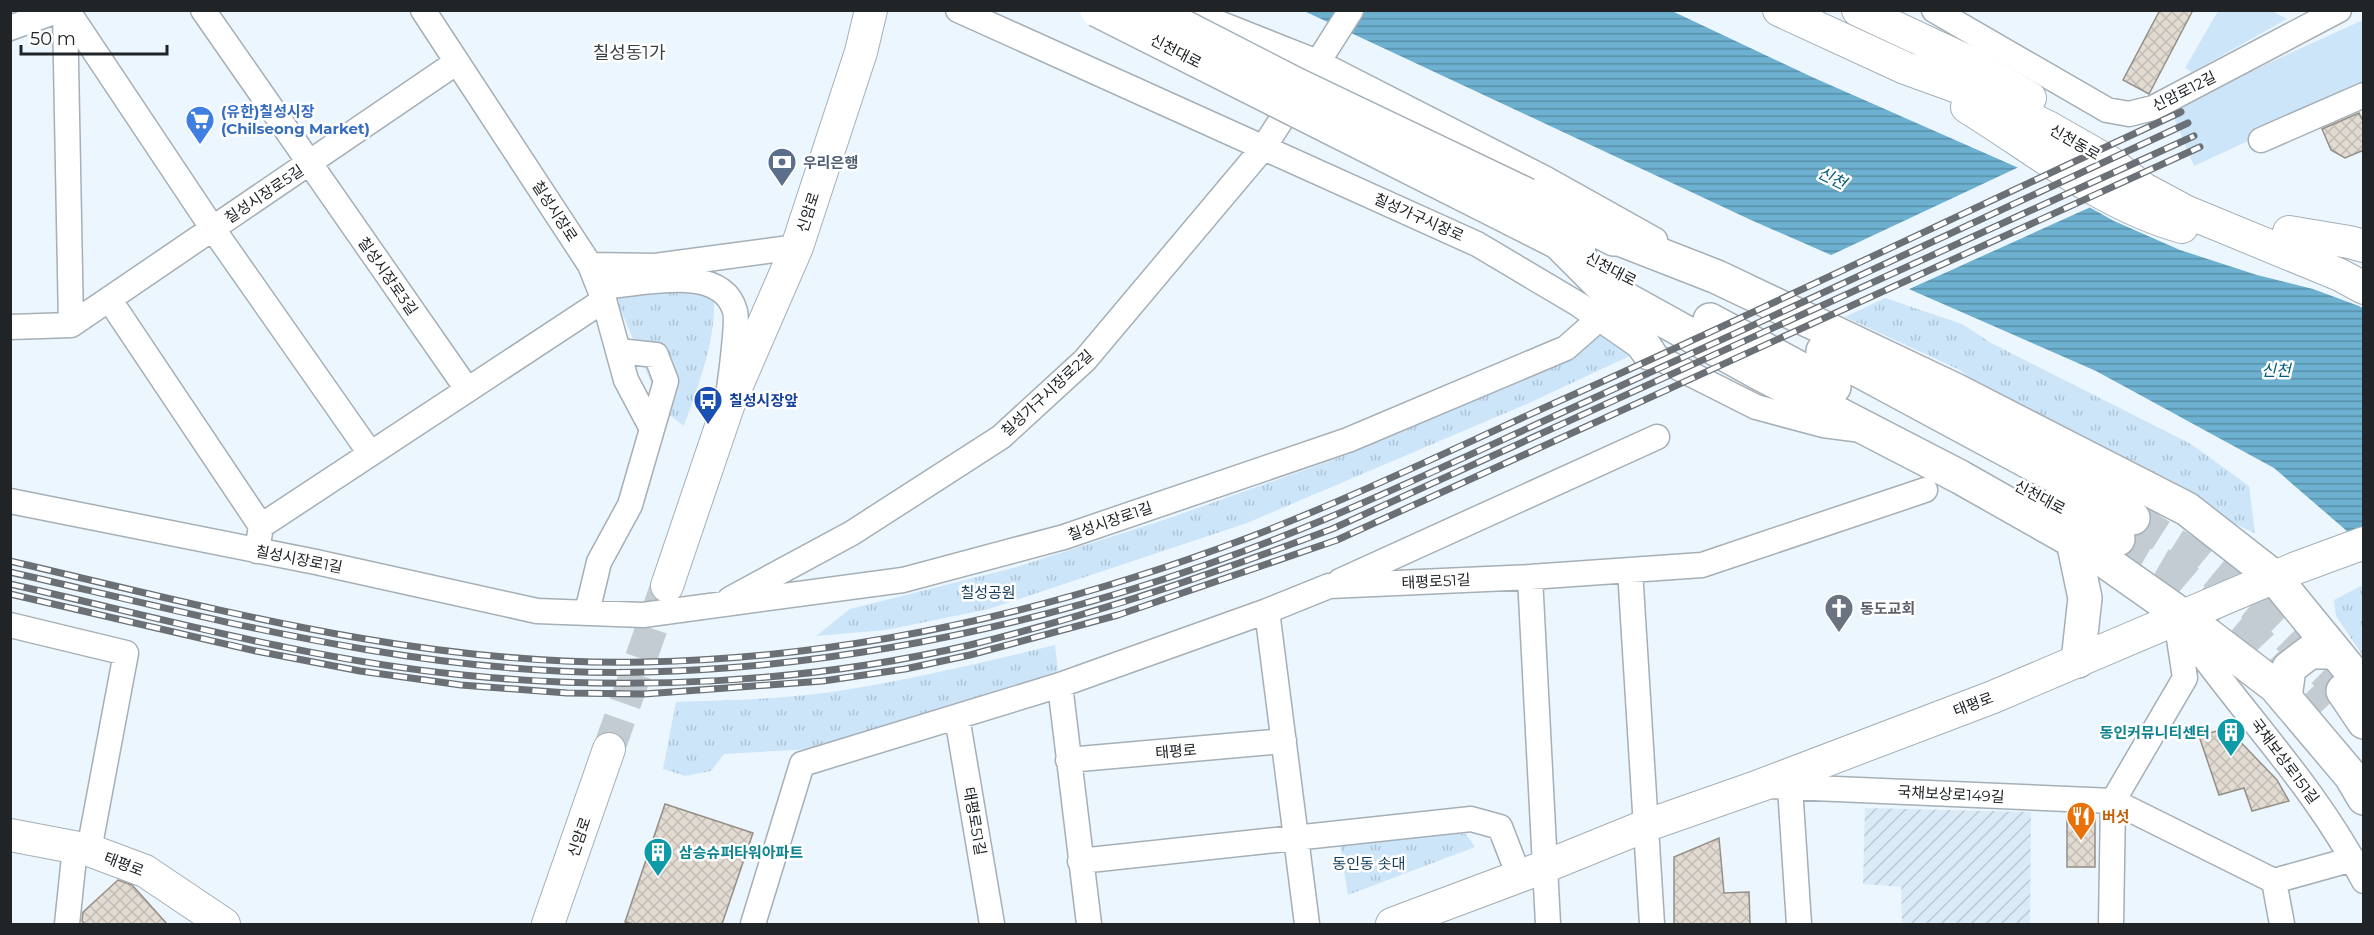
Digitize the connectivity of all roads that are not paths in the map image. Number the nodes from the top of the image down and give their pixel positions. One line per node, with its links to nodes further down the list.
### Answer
1 (59, 10): 16 (street)
2 (66, 10): 25 (street); 38 (street)
3 (203, 10): 23 (street, 칠성시장로3길)
4 (423, 10): 17 (street, 칠성시장로)
5 (871, 10): 30 (main road, 신암로)
6 (958, 10): 22 (street, 칠성가구시장로)
7 (1097, 10): 24 (highway, 신천대로, bridge)
8 (1151, 10): 24 (highway, 신천대로, bridge)
9 (1186, 10): 18 (street)
10 (1351, 10): 18 (street, 칠성가구시장로2길)
11 (1779, 10): 19 (main road)
12 (1858, 10): 15 (main road, 신천동로)
13 (1934, 10): 14 (street, 신암로12길)
14 (2339, 10)
15 (1899, 21): 19 (main road); 27 (main road, 신천동로)
16 (10, 28)
17 (457, 62): 23 (street, 칠성시장로5길); 32 (street, 칠성시장로)
18 (1317, 62): 22 (street, 칠성가구시장로2길); 34 (street)
19 (1900, 66): 33 (main road)
20 (2364, 94): 21 (street)
21 (2261, 140)
22 (1263, 147): 37 (street, 칠성가구시장로); 60 (street, 칠성가구시장로2길)
23 (310, 163): 25 (street, 칠성시장로5길); 42 (street, 칠성시장로3길)
24 (1520, 207): 26 (highway, 신천대로); 28 (highway, 신천대로)
25 (213, 229): 35 (street, 칠성시장로5길); 47 (street)
26 (1594, 229): 34 (highway); 52 (highway, 신천대로)
27 (2289, 232): 29 (main road); 31 (main road, 신천동로)
28 (1559, 243): 37 (highway); 52 (highway, 신천대로)
29 (2364, 246)
30 (797, 247): 32 (street); 43 (main road, 신암로)
31 (2364, 262)
32 (590, 265): 36 (street, 칠성시장로); 43 (street, 신암로)
33 (2364, 288)
34 (1746, 291): 48 (highway)
35 (110, 299): 38 (street, 칠성시장로5길); 51 (street)
36 (604, 300): 40 (street, 칠성시장로); 42 (street)
37 (1601, 302): 41 (highway); 45 (highway); 60 (street, 칠성시장로1길)
38 (71, 325): 39 (street)
39 (10, 327)
40 (618, 351): 44 (street, 칠성시장로); 44 (street)
41 (1649, 353): 45 (street)
42 (467, 389): 47 (street)
43 (728, 406): 58 (main road, 신암로)
44 (652, 429): 62 (street)
45 (1872, 431): 52 (highway)
46 (1657, 438): 59 (street)
47 (370, 453): 51 (street)
48 (2139, 486): 52 (highway); 56 (highway)
49 (1925, 490): 55 (street, 태평로51길)
50 (10, 501): 54 (street, 칠성시장로1길)
51 (261, 526): 54 (street)
52 (2105, 539): 63 (highway); 66 (highway)
53 (2364, 543): 56 (main road, 태평로)
54 (257, 551): 62 (street, 칠성시장로1길)
55 (1630, 570): 57 (street, 태평로51길); 80 (street)
56 (2285, 572): 63 (main road, 태평로); 65 (highway)
57 (1530, 577): 59 (street, 태평로51길); 86 (street)
58 (667, 586)
59 (1329, 586): 61 (street, 태평로51길)
60 (718, 606): 62 (street, 칠성시장로1길)
61 (1267, 611): 67 (street, 태평로51길); 72 (street)
62 (587, 612)
63 (2180, 617): 66 (main road, 태평로); 69 (highway); 79 (street); 85 (street, 국채보상로151길)
64 (10, 625): 83 (street)
65 (2335, 652): 68 (highway); 69 (highway)
66 (2078, 661): 76 (main road, 태평로)
67 (1060, 685): 70 (street, 태평로51길); 74 (street)
68 (2343, 696): 71 (highway); 75 (highway)
69 (2285, 698): 78 (highway)
70 (957, 717): 92 (street, 태평로51길); 93 (street, 태평로51길)
71 (2364, 722)
72 (1284, 741): 74 (street, 태평로); 82 (street)
73 (609, 749): 88 (main road, 신암로)
74 (1068, 760): 84 (street)
75 (2364, 767)
76 (1759, 786): 77 (street, 국채보상로149길); 80 (main road, 태평로)
77 (1790, 787): 79 (street, 국채보상로149길); 99 (street)
78 (2364, 798)
79 (2113, 801): 87 (street, 국채보상로149길); 100 (street)
80 (1645, 826): 86 (main road, 태평로); 98 (street)
81 (10, 836): 83 (main road, 태평로)
82 (1296, 837): 84 (street); 86 (street); 95 (street)
83 (82, 849): 89 (street); 90 (main road, 태평로)
84 (1080, 861): 94 (street)
85 (2358, 870): 87 (street)
86 (1532, 872): 96 (main road, 태평로); 97 (street)
87 (2274, 881): 101 (street)
88 (552, 913): 91 (main road)
89 (67, 924)
90 (224, 924)
91 (532, 924)
92 (753, 924)
93 (992, 924)
94 (1089, 924)
95 (1307, 924)
96 (1392, 924)
97 (1548, 924)
98 (1652, 924)
99 (1799, 924)
100 (2111, 924)
101 (2282, 924)

